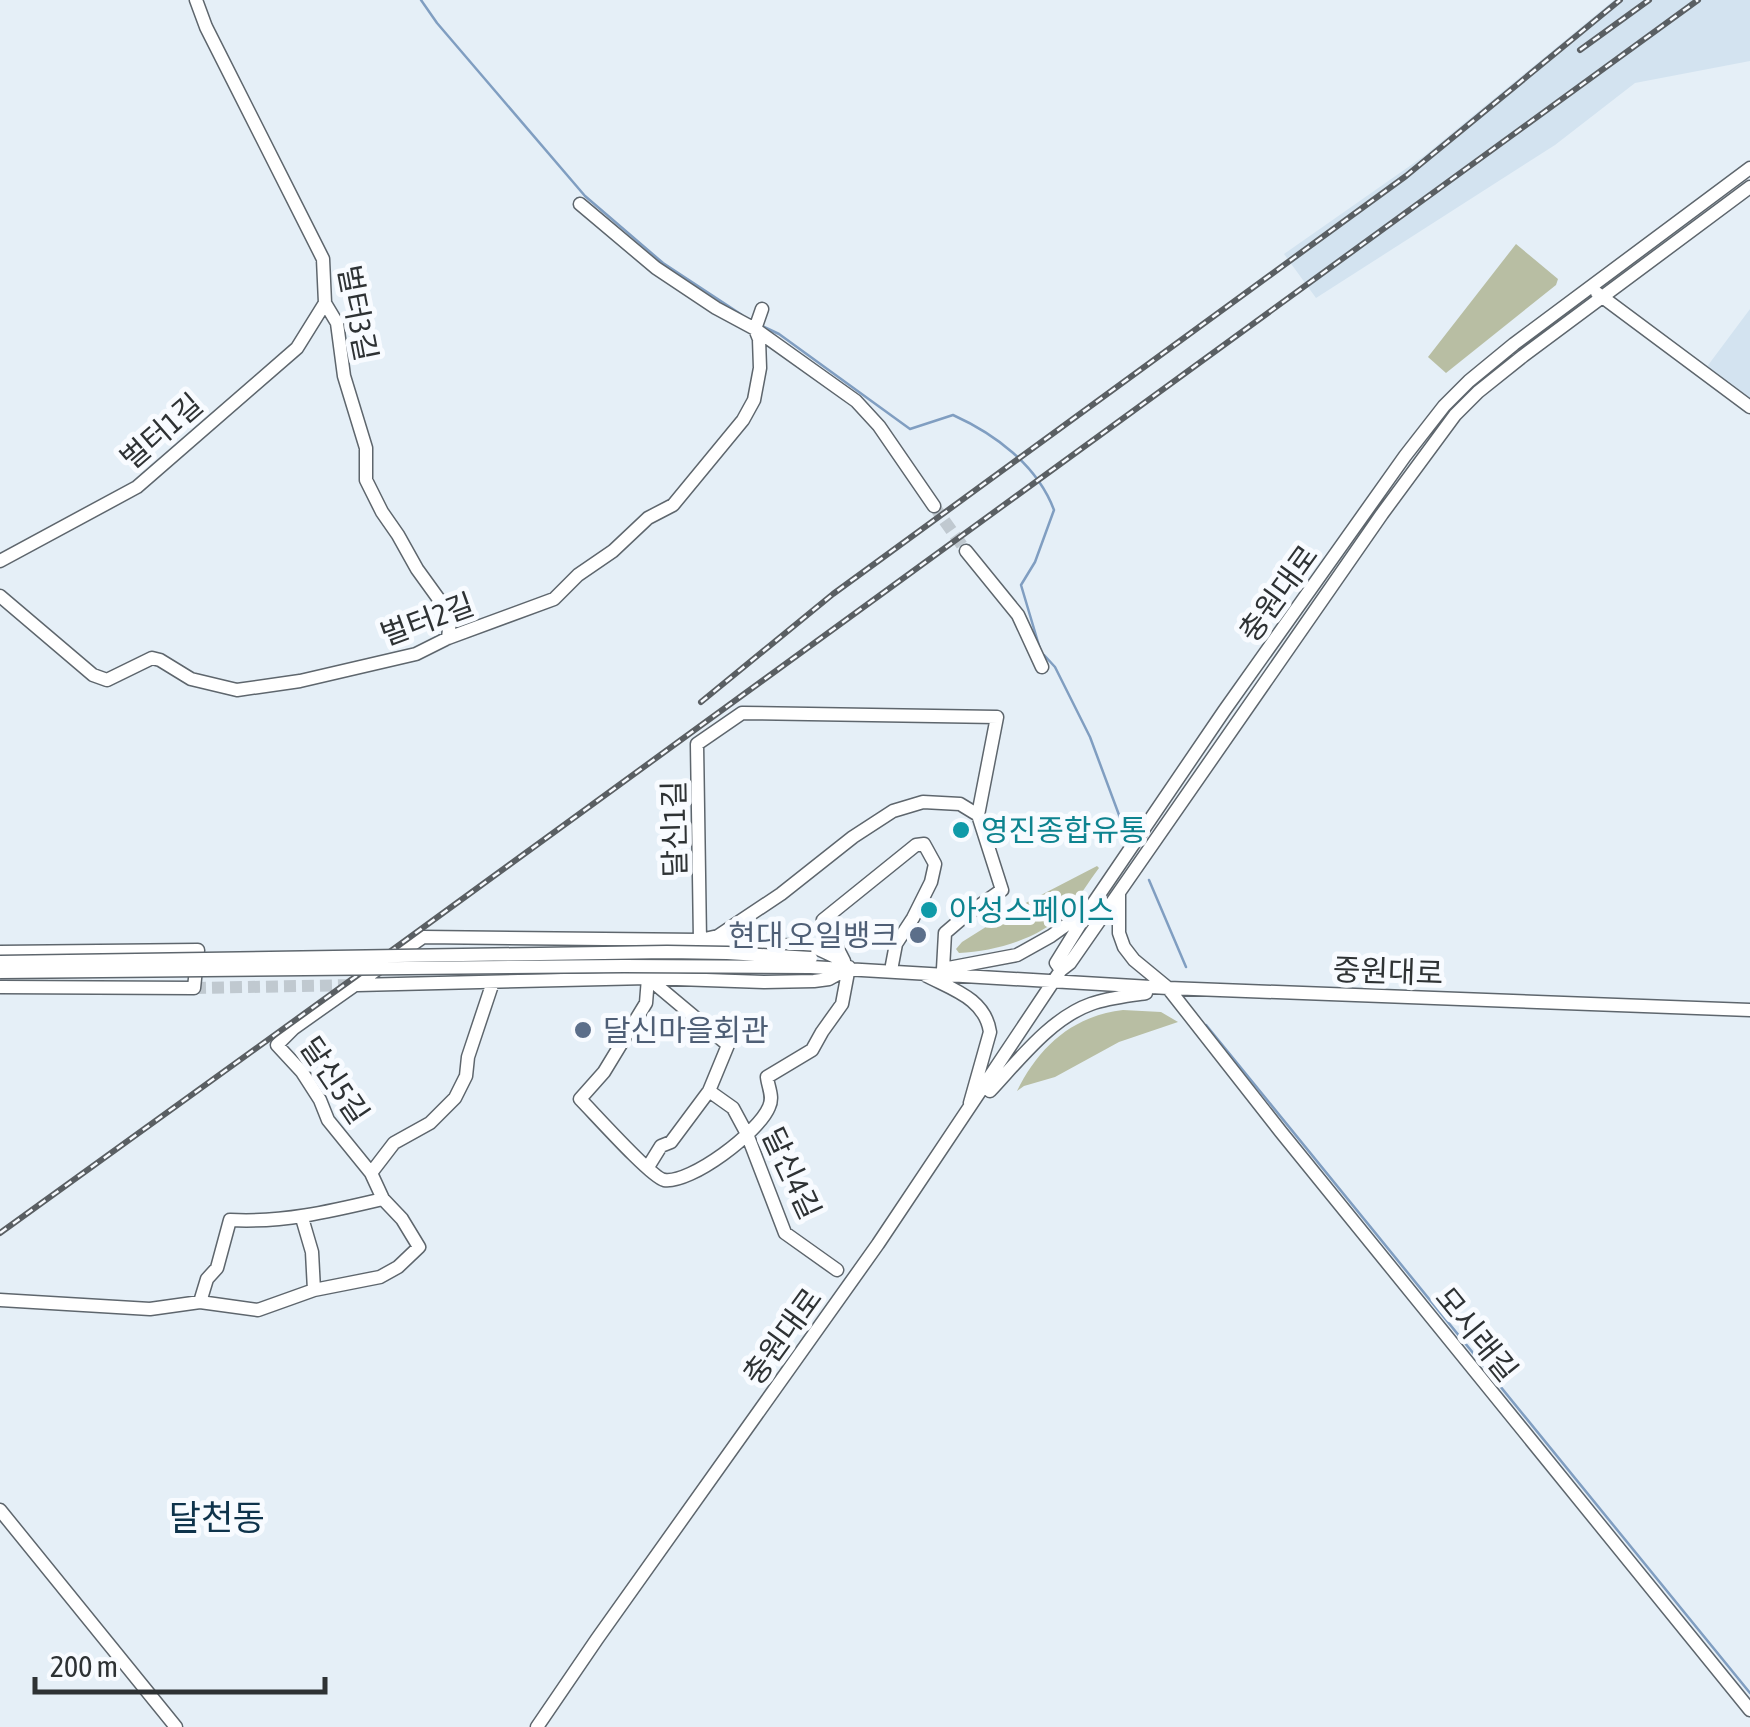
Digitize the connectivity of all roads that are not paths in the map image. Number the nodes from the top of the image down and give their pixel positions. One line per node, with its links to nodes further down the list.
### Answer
1 (196, 0): 6 (street, 벌터3길)
2 (1750, 168): 5 (street, 충원대로)
3 (1750, 186): 5 (street, 충원대로)
4 (580, 204): 8 (street)
5 (1597, 293): 9 (street); 17 (street, 충원대로); 18 (street, 충원대로)
6 (325, 302): 12 (street, 벌터1길); 14 (street, 벌터3길)
7 (762, 309): 8 (street)
8 (755, 330): 10 (street); 14 (street, 벌터2길)
9 (1750, 408)
10 (934, 506)
11 (966, 552): 15 (street)
12 (0, 561)
13 (0, 596): 14 (street, 벌터2길)
14 (448, 638)
15 (1042, 667)
16 (978, 815): 19 (street); 19 (street, 달신1길); 25 (street, 달신1길)
17 (1119, 892): 28 (street, 충원대로); 34 (street, 모시래길)
18 (1090, 908): 25 (street); 28 (street, 충원대로)
19 (700, 940): 23 (street); 32 (street)
20 (0, 952): 33 (street)
21 (0, 962): 22 (street, bridge)
22 (812, 963): 23 (street, 중원대로); 26 (street, bridge)
23 (847, 964): 24 (street, 중원대로); 24 (street); 27 (street, 중원대로); 29 (street); 38 (street)
24 (892, 965): 25 (street, 중원대로)
25 (943, 969): 30 (street, 중원대로)
26 (0, 972)
27 (918, 972): 30 (street, 중원대로); 37 (street)
28 (1057, 976): 30 (street, 중원대로); 34 (street, 중원대로); 37 (street, 충원대로)
29 (648, 978): 31 (street); 36 (street); 39 (street)
30 (1025, 978)
31 (493, 982): 32 (street); 40 (street, 달신5길)
32 (356, 984): 40 (street, 달신5길)
33 (0, 987)
34 (1168, 988): 35 (street, 중원대로); 37 (street); 48 (street, 모시래길)
35 (1750, 1010)
36 (709, 1092): 38 (street, 달신4길); 39 (street)
37 (966, 1116): 50 (street, 충원대로)
38 (747, 1134): 39 (street); 43 (street, 달신4길)
39 (648, 1167)
40 (371, 1173): 41 (street, 달신5길)
41 (383, 1199): 42 (street); 44 (street, 달신5길)
42 (302, 1218): 44 (street); 46 (street)
43 (837, 1270)
44 (314, 1290): 46 (street, 달신5길)
45 (0, 1300): 46 (street, 달신5길)
46 (200, 1302)
47 (0, 1510): 49 (street)
48 (1750, 1710)
49 (176, 1727)
50 (537, 1727)

